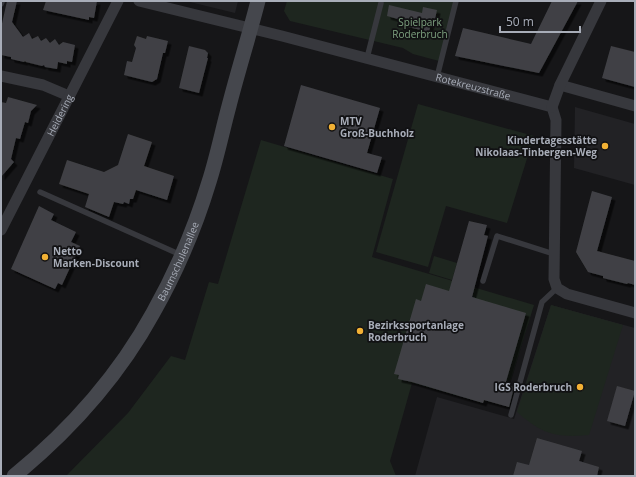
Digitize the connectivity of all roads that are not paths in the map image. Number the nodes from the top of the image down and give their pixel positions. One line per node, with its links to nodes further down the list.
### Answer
1 (118, 1): 12 (street, Heidering)
2 (139, 1): 7 (street, Rotekreuzstraße)
3 (258, 1): 7 (main road, Baumschulenallee)
4 (456, 1): 10 (lane)
5 (601, 1): 11 (street)
6 (381, 3): 8 (lane)
7 (251, 28): 8 (street, Rotekreuzstraße); 18 (main road, Baumschulenallee)
8 (366, 58): 10 (street, Rotekreuzstraße)
9 (1, 76): 12 (street)
10 (437, 77): 14 (street, Rotekreuzstraße)
11 (560, 85): 13 (street); 14 (street)
12 (70, 96): 16 (street, Heidering)
13 (635, 106)
14 (552, 107): 17 (street)
15 (40, 192): 18 (lane)
16 (1, 230)
17 (554, 254): 19 (lane); 20 (street)
18 (182, 255): 23 (main road, Baumschulenallee)
19 (483, 281)
20 (557, 288): 21 (street); 22 (lane)
21 (635, 313)
22 (510, 415)
23 (14, 476)

